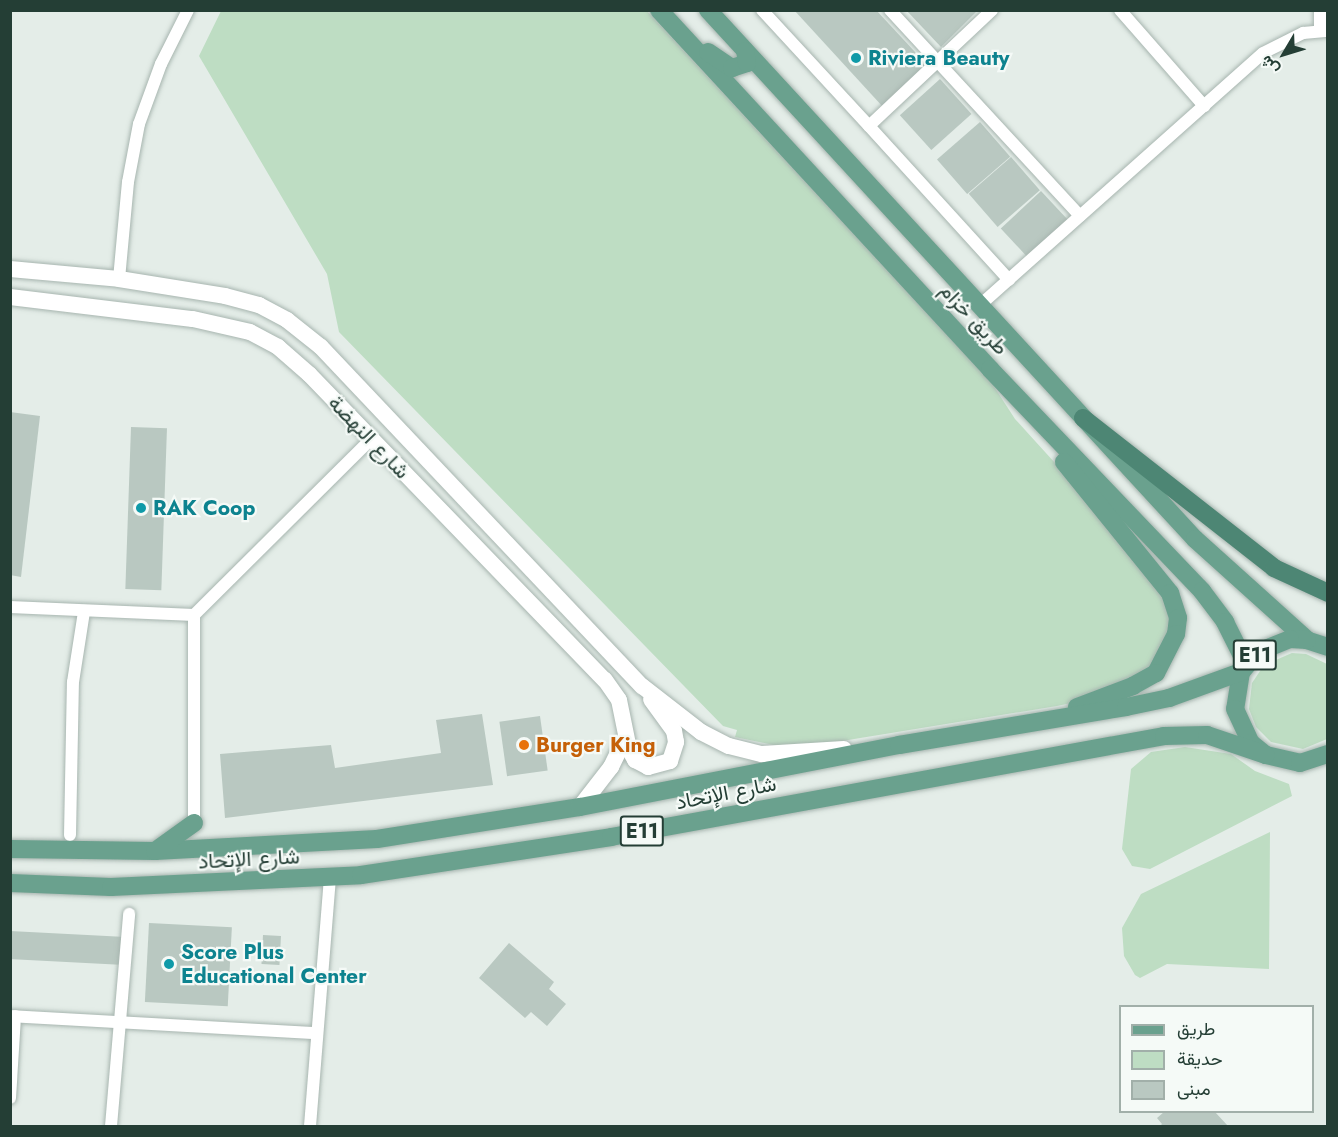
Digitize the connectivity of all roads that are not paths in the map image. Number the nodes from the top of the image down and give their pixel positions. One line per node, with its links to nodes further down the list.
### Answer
1 (188, 10): 17 (street)
2 (659, 10): 9 (main road, طريق خزام)
3 (708, 10): 11 (main road, طريق خزام)
4 (762, 10): 14 (street)
5 (890, 10): 12 (street)
6 (992, 10): 12 (street)
7 (1120, 10): 13 (street)
8 (1320, 10): 10 (street)
9 (673, 25): 11 (main road); 21 (main road, طريق خزام)
10 (1324, 31): 13 (street)
11 (745, 51): 20 (main road, طريق خزام)
12 (938, 63): 14 (street); 15 (street)
13 (1204, 106): 15 (street)
14 (869, 126): 18 (street)
15 (1080, 216): 18 (street)
16 (10, 269): 17 (main road, شارع النهضة)
17 (119, 279): 31 (main road, شارع النهضة)
18 (1009, 280): 20 (street)
19 (10, 297): 23 (main road, شارع النهضة)
20 (979, 306): 22 (main road, طريق خزام)
21 (990, 369): 30 (main road, طريق خزام); 32 (main road)
22 (1083, 418): 24 (highway); 28 (main road, طريق خزام)
23 (371, 439): 27 (street); 33 (main road, شارع النهضة)
24 (1328, 593)
25 (10, 607): 26 (street)
26 (84, 612): 27 (street); 39 (street)
27 (194, 615): 38 (street)
28 (1307, 640): 29 (main road, E11); 30 (main road, E11)
29 (1328, 647)
30 (1244, 668): 32 (main road, شارع الإتحاد / E11); 36 (main road, E11)
31 (642, 686): 33 (main road); 34 (main road)
32 (1034, 722): 34 (main road, شارع الإتحاد / E11)
33 (625, 738): 37 (main road)
34 (899, 745): 37 (main road, شارع الإتحاد / E11)
35 (1328, 754): 36 (main road, E11)
36 (1266, 755): 42 (main road, شارع الإتحاد / E11)
37 (580, 807): 41 (main road, شارع الإتحاد / E11)
38 (194, 823): 41 (main road)
39 (70, 835)
40 (10, 849): 41 (main road, شارع الإتحاد / E11)
41 (155, 851)
42 (330, 877): 43 (main road, شارع الإتحاد / E11); 47 (street)
43 (10, 883)
44 (129, 914): 46 (street)
45 (13, 1016): 46 (street); 48 (street)
46 (122, 1021): 47 (street); 49 (street)
47 (316, 1033): 50 (street)
48 (10, 1098)
49 (111, 1126)
50 (310, 1126)

